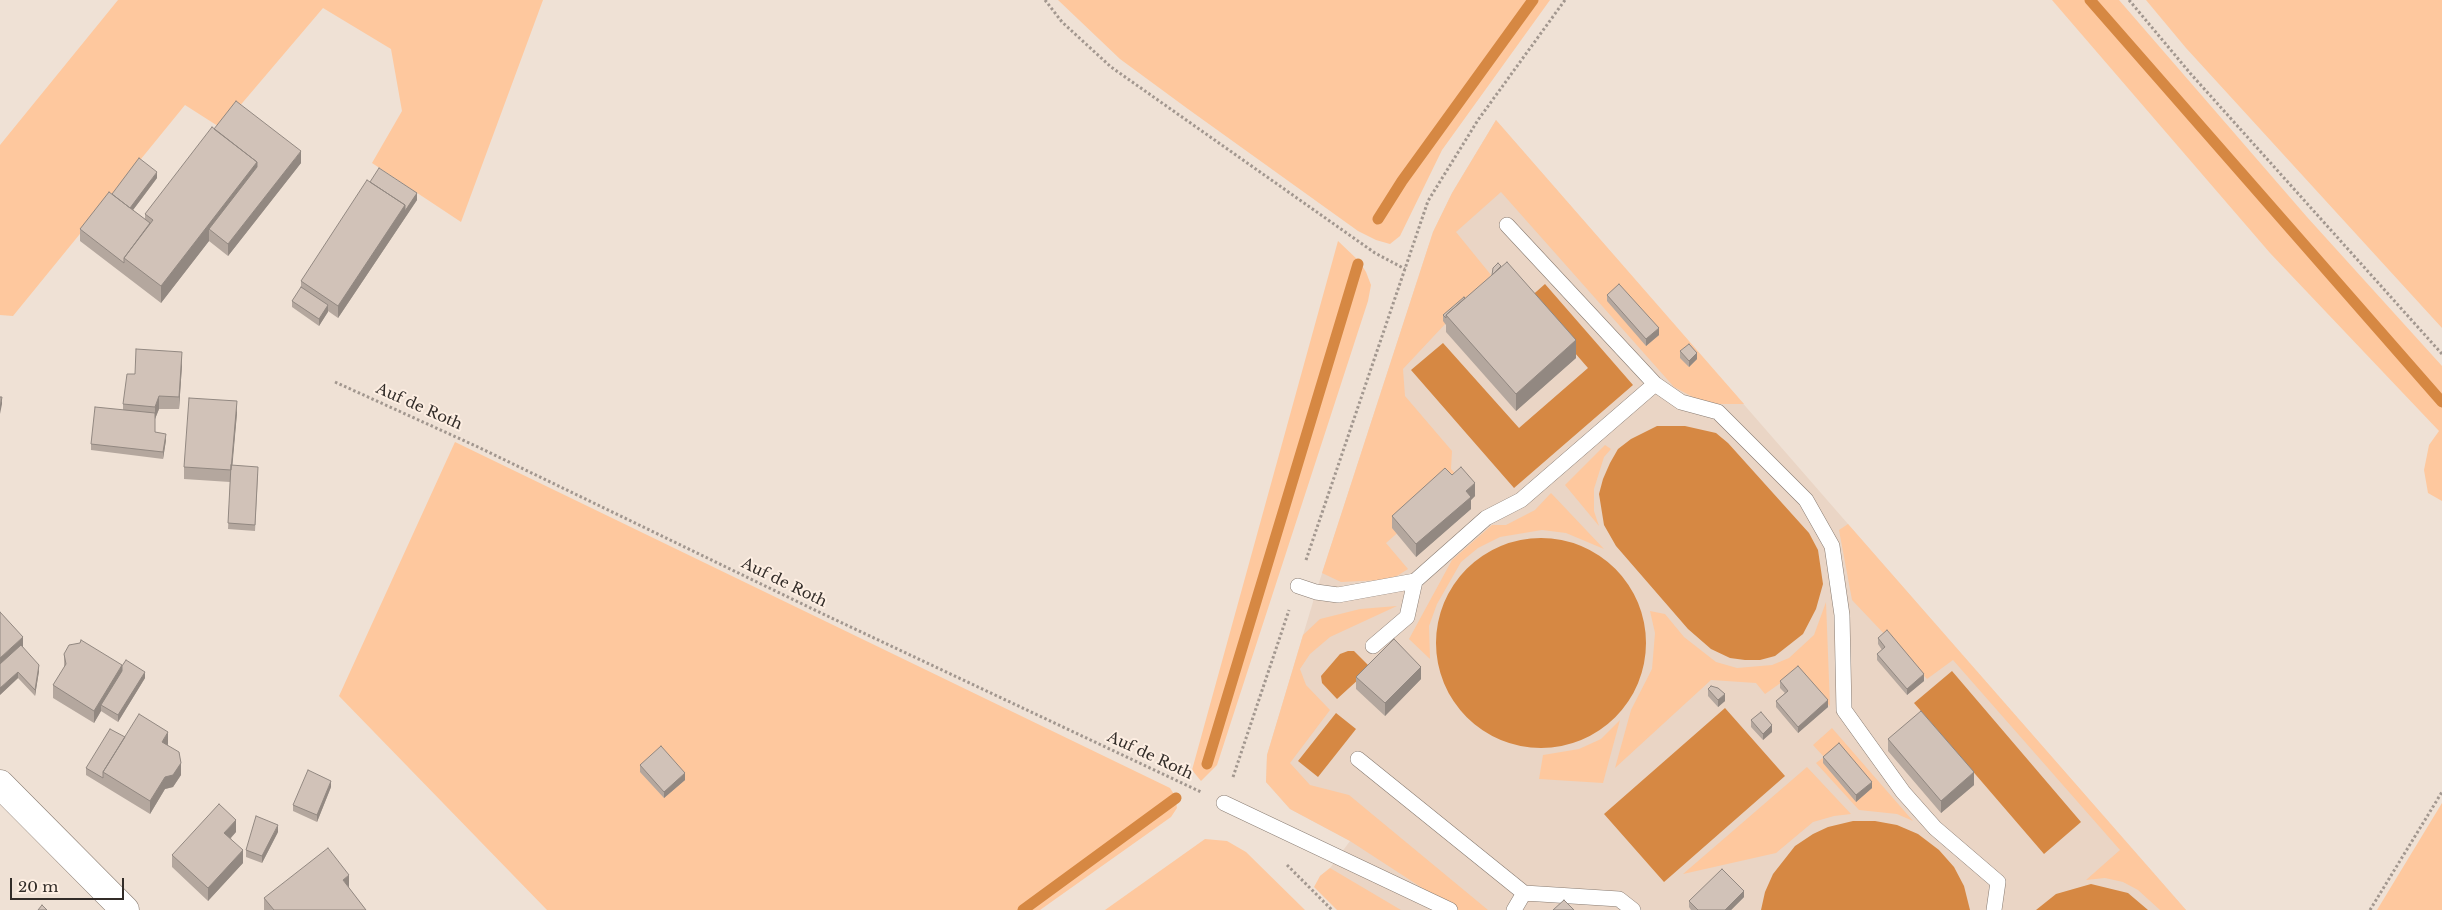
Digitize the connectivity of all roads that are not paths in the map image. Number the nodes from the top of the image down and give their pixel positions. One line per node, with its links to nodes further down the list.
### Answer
1 (1507, 225): 2 (lane)
2 (1655, 384): 3 (lane); 14 (lane)
3 (1415, 581): 4 (lane); 5 (lane)
4 (1298, 586)
5 (1373, 646)
6 (1358, 758): 9 (lane)
7 (0, 784): 10 (street)
8 (1224, 803): 11 (lane)
9 (1524, 893): 12 (lane); 13 (lane)
10 (126, 910)
11 (1450, 910)
12 (1514, 910)
13 (1633, 910)
14 (1994, 910)

